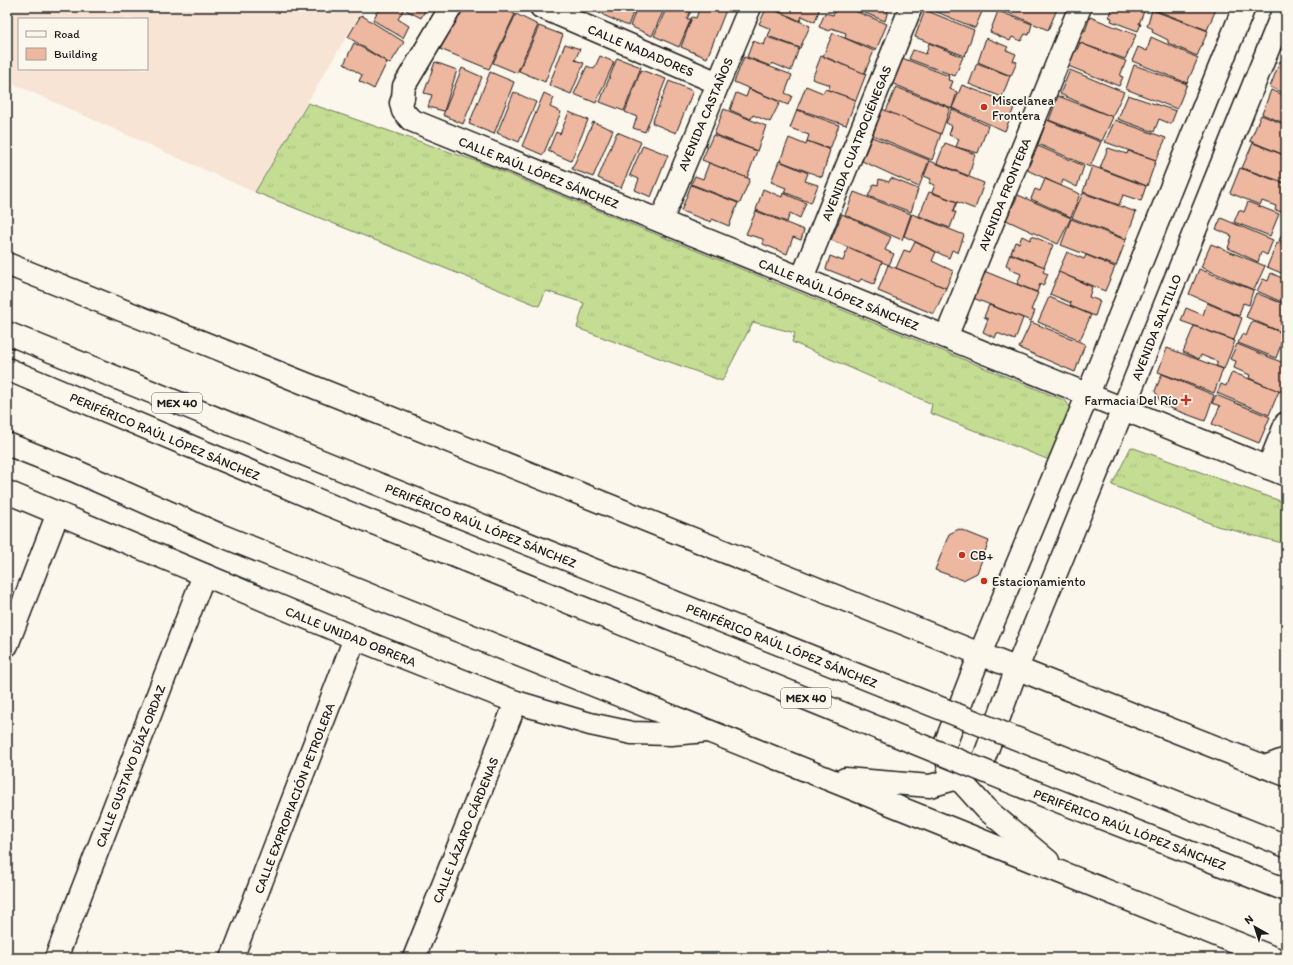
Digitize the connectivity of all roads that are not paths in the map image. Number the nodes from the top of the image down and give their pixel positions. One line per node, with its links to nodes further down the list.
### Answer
1 (451, 7): 9 (main road, CALLE RAÚL LÓPEZ SÁNCHEZ)
2 (541, 7): 8 (main road, CALLE NADADORES)
3 (750, 7): 8 (main road, AVENIDA CASTAÑOS)
4 (911, 7): 11 (main road, AVENIDA CUATROCIÉNEGAS)
5 (1080, 7): 13 (main road, AVENIDA FRONTERA)
6 (1244, 7): 15 (main road)
7 (1285, 7): 16 (main road, AVENIDA SALTILLO)
8 (718, 83): 9 (main road, AVENIDA CASTAÑOS)
9 (661, 221): 11 (main road, CALLE RAÚL LÓPEZ SÁNCHEZ)
10 (7, 264): 25 (main road)
11 (802, 278): 13 (main road, CALLE RAÚL LÓPEZ SÁNCHEZ)
12 (7, 333): 34 (main road, PERIFÉRICO RAÚL LÓPEZ SÁNCHEZ / MEX 40, bridge)
13 (946, 337): 15 (main road, CALLE RAÚL LÓPEZ SÁNCHEZ)
14 (7, 369): 36 (main road, PERIFÉRICO RAÚL LÓPEZ SÁNCHEZ / MEX 40, bridge)
15 (1088, 394): 16 (main road, CALLE RAÚL LÓPEZ SÁNCHEZ); 25 (main road)
16 (1123, 409): 19 (main road, CALLE RAÚL LÓPEZ SÁNCHEZ); 26 (main road, AVENIDA SALTILLO)
17 (1286, 423): 19 (main road)
18 (12, 450): 28 (main road)
19 (1277, 471)
20 (7, 492): 21 (main road, CALLE UNIDAD OBRERA)
21 (58, 513): 22 (main road, CALLE UNIDAD OBRERA); 24 (main road)
22 (204, 574): 23 (main road, CALLE UNIDAD OBRERA); 37 (main road, CALLE GUSTAVO DÍAZ ORDAZ)
23 (355, 638): 27 (main road, CALLE UNIDAD OBRERA); 38 (main road, CALLE EXPROPIACIÓN PETROLERA)
24 (7, 644)
25 (980, 654): 26 (main road); 33 (main road)
26 (1017, 668): 30 (main road); 33 (main road)
27 (516, 702): 28 (main road, CALLE UNIDAD OBRERA); 39 (main road, CALLE LÁZARO CÁRDENAS)
28 (707, 730): 32 (main road)
29 (1286, 759): 30 (main road)
30 (1265, 767): 31 (main road)
31 (1286, 775)
32 (822, 777): 33 (main road); 35 (main road)
33 (958, 778): 35 (main road)
34 (1286, 846)
35 (1063, 874): 40 (main road)
36 (1286, 890)
37 (56, 958)
38 (232, 958)
39 (414, 958)
40 (1274, 958)

